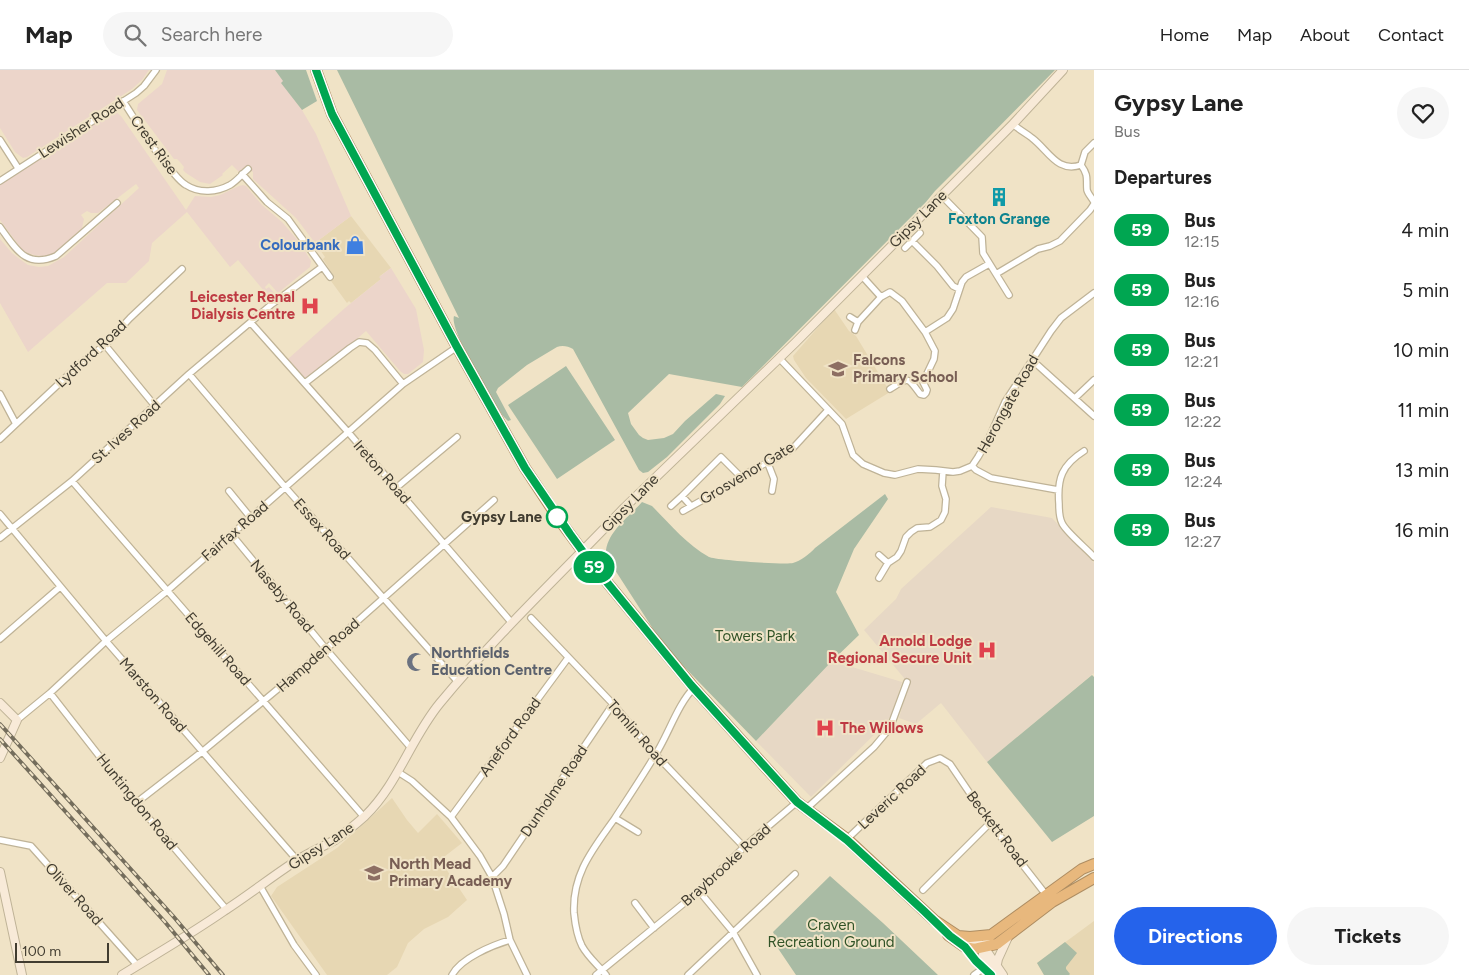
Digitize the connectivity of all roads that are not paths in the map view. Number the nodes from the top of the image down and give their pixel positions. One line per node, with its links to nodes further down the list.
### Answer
1 (156, 70): 4 (street, Lewisher Road)
2 (316, 70): 36 (highway)
3 (1063, 70): 5 (street, Gipsy Lane)
4 (123, 101): 9 (street, Lewisher Road); 11 (street, Crest Rise)
5 (1013, 124): 8 (street); 13 (street, Gipsy Lane)
6 (0, 140): 9 (street)
7 (1094, 143): 8 (street)
8 (1082, 165): 15 (street)
9 (18, 168): 12 (street, Lewisher Road)
10 (248, 169): 11 (street, Crest Rise)
11 (242, 174): 21 (street)
12 (0, 180)
13 (942, 196): 20 (street); 24 (street, Gipsy Lane)
14 (116, 203): 16 (street)
15 (1094, 203): 23 (street)
16 (0, 227)
17 (920, 233): 18 (street)
18 (912, 240): 19 (street); 26 (street)
19 (905, 248)
20 (989, 264): 23 (street); 26 (street)
21 (322, 267): 25 (street); 32 (street, St. Ives Road)
22 (182, 269): 35 (street, Lydford Road)
23 (996, 274): 28 (street)
24 (862, 276): 29 (street); 37 (street, Gipsy Lane)
25 (330, 277)
26 (959, 289): 34 (street)
27 (1094, 293): 38 (street, Herongate Road)
28 (1009, 295)
29 (881, 297): 31 (street); 34 (street)
30 (850, 317): 31 (street)
31 (858, 322): 33 (street)
32 (251, 323): 39 (street, St. Ives Road); 41 (street, Ireton Road)
33 (855, 330)
34 (925, 332): 43 (street)
35 (105, 345): 46 (street); 49 (street, Lydford Road)
36 (457, 347): 42 (street, Fairfax Road); 75 (highway)
37 (779, 358): 47 (street, Herongate Road); 75 (street, Gipsy Lane)
38 (1032, 360): 45 (street); 55 (street, Herongate Road)
39 (189, 374): 46 (street, St. Ives Road); 59 (street, Essex Road)
40 (1094, 380): 45 (street)
41 (305, 383): 42 (street); 50 (street, Ireton Road)
42 (403, 384): 50 (street, Fairfax Road)
43 (890, 389)
44 (0, 394): 49 (street)
45 (1075, 398): 48 (street)
46 (155, 406): 58 (street, St. Ives Road)
47 (828, 410): 54 (street, Grosvenor Gate); 56 (street, Herongate Road)
48 (1094, 416)
49 (16, 424): 52 (street, Lydford Road)
50 (348, 432): 59 (street, Fairfax Road); 60 (street, Ireton Road)
51 (456, 437): 60 (street)
52 (0, 439)
53 (1084, 451): 61 (street)
54 (767, 461): 57 (street, Grosvenor Gate); 63 (street)
55 (972, 466): 56 (street, Herongate Road); 61 (street)
56 (943, 471): 78 (street)
57 (740, 476): 64 (street); 67 (street, Grosvenor Gate)
58 (72, 481): 71 (street, St. Ives Road); 81 (street, Edgehill Road)
59 (285, 487): 70 (street, Fairfax Road); 82 (street, Essex Road)
60 (396, 488): 74 (street, Ireton Road)
61 (1058, 490): 77 (street)
62 (229, 491): 70 (street)
63 (772, 491)
64 (682, 496): 66 (street); 67 (street)
65 (494, 500): 74 (street, Hampden Road)
66 (671, 506)
67 (691, 506): 68 (street, Grosvenor Gate)
68 (683, 511)
69 (0, 514): 71 (street)
70 (251, 518): 72 (street, Fairfax Road)
71 (11, 528): 73 (street, St. Ives Road); 80 (street, Marston Road)
72 (232, 535): 81 (street, Fairfax Road); 87 (street, Naseby Road)
73 (0, 538)
74 (444, 544): 82 (street, Hampden Road); 84 (street, Ireton Road)
75 (582, 551): 84 (street, Gipsy Lane); 91 (highway)
76 (879, 555): 78 (street)
77 (1094, 557)
78 (888, 563): 79 (street)
79 (879, 578)
80 (60, 587): 85 (street); 86 (street, Marston Road)
81 (167, 591): 86 (street, Fairfax Road); 93 (street, Edgehill Road)
82 (384, 598): 87 (street, Hampden Road); 89 (street, Essex Road)
83 (531, 618): 88 (street, Tomlin Road)
84 (511, 622): 89 (street, Gipsy Lane)
85 (0, 639)
86 (106, 642): 92 (street, Fairfax Road); 98 (street, Marston Road)
87 (326, 649): 93 (street, Hampden Road); 97 (street, Naseby Road)
88 (568, 658): 95 (street, Tomlin Road); 107 (street, Aneford Road)
89 (458, 682): 97 (street, Gipsy Lane)
90 (907, 682): 105 (street)
91 (694, 688): 99 (street); 103 (highway)
92 (50, 693): 96 (street, Fairfax Road); 104 (street, Huntingdon Road)
93 (264, 701): 98 (street, Hampden Road); 106 (street, Edgehill Road)
94 (0, 703): 96 (street)
95 (613, 704): 99 (street, Tomlin Road); 118 (street, Dunholme Road)
96 (17, 720): 100 (street)
97 (411, 748): 102 (street, Gipsy Lane)
98 (202, 751): 104 (street, Hampden Road); 114 (street, Marston Road)
99 (656, 755): 108 (street); 113 (street, Tomlin Road)
100 (0, 758)
101 (940, 758): 109 (street, Beckett Road); 112 (street, Leveric Road)
102 (398, 772): 106 (street, Gipsy Lane); 107 (street)
103 (797, 802): 105 (highway); 113 (street, Braybrooke Road)
104 (136, 803): 125 (street, Huntingdon Road)
105 (806, 809): 112 (highway)
106 (364, 817): 114 (street, Gipsy Lane)
107 (451, 817): 118 (street)
108 (615, 818): 110 (street); 138 (street)
109 (990, 823): 121 (street); 123 (street, Beckett Road)
110 (638, 832)
111 (0, 840): 136 (street, Oliver Road)
112 (847, 840): 126 (highway)
113 (744, 847): 122 (street, Braybrooke Road)
114 (298, 860): 120 (street, Gipsy Lane)
115 (1094, 864): 123 (highway)
116 (0, 872): 139 (street)
117 (795, 874): 128 (street)
118 (492, 877): 132 (street)
119 (1094, 878): 123 (highway)
120 (260, 886): 125 (street, Gipsy Lane); 141 (street)
121 (923, 890)
122 (699, 891): 127 (street, Braybrooke Road); 128 (street)
123 (1049, 898): 129 (highway); 131 (highway)
124 (635, 903): 127 (street)
125 (227, 910): 136 (street, Gipsy Lane)
126 (934, 920): 130 (highway); 133 (highway)
127 (654, 928): 138 (street, Braybrooke Road)
128 (732, 932): 145 (street); 146 (street)
129 (995, 932): 130 (highway); 134 (street)
130 (958, 936): 134 (street)
131 (1008, 937): 134 (highway); 135 (street)
132 (510, 940): 142 (street); 143 (street)
133 (965, 947): 134 (highway); 137 (street)
134 (987, 951): 135 (street); 137 (street)
135 (997, 964): 150 (street)
136 (137, 965): 140 (street, Gipsy Lane)
137 (985, 967): 147 (street); 148 (street); 149 (street)
138 (604, 973): 144 (street, Braybrooke Road)
139 (22, 975)
140 (122, 975)
141 (316, 975)
142 (452, 975)
143 (527, 975)
144 (596, 975)
145 (688, 975)
146 (757, 975)
147 (974, 975)
148 (991, 975)
149 (996, 975)
150 (1003, 975)

